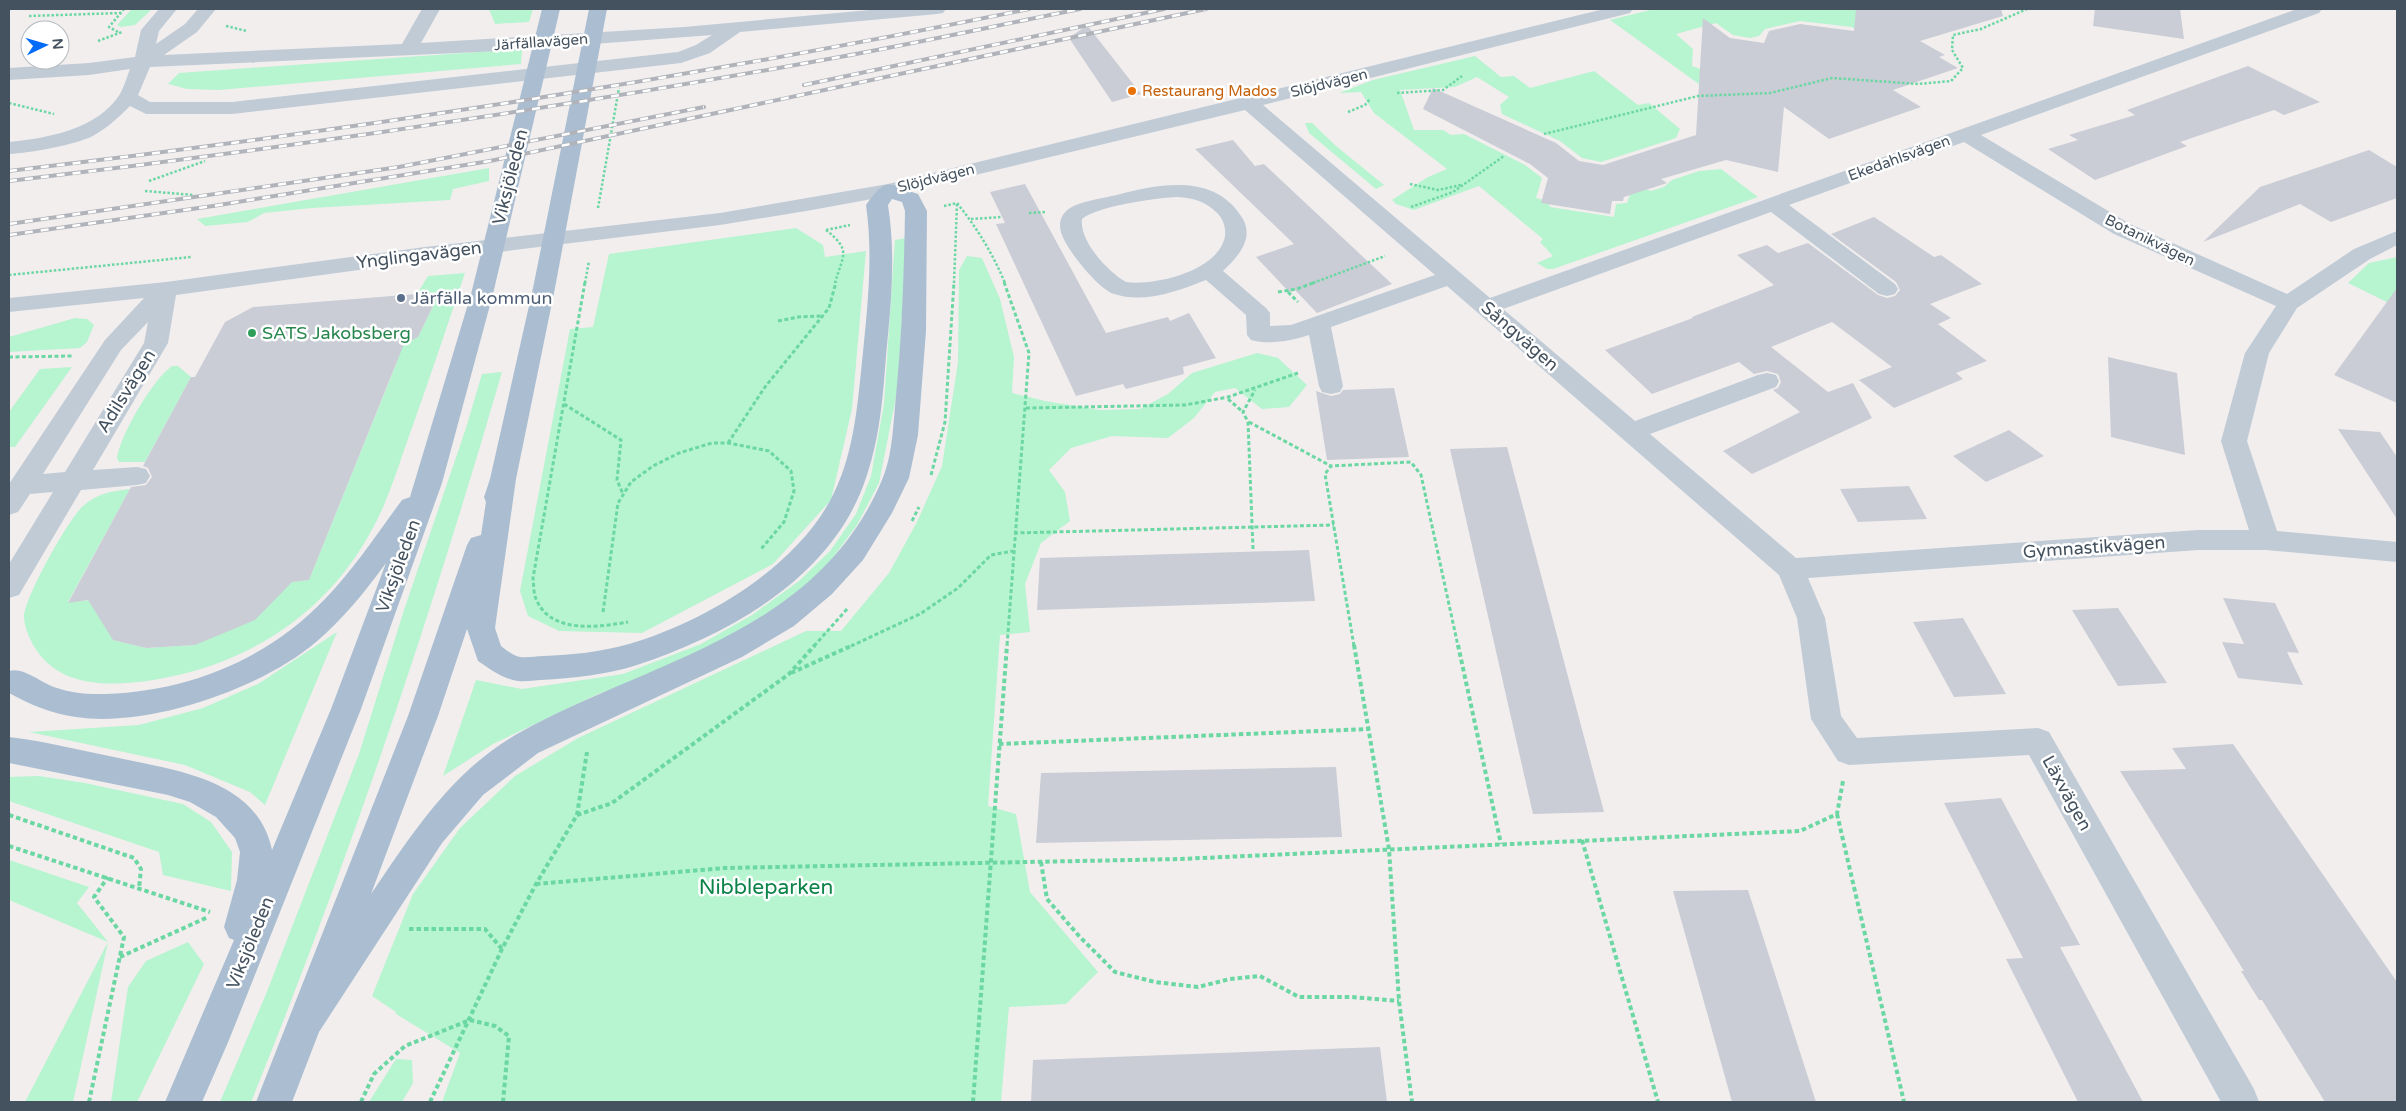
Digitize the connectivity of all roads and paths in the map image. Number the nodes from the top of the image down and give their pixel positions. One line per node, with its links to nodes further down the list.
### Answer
1 (124, 9): 11 (path)
2 (168, 9): 17 (street)
3 (207, 9): 17 (street)
4 (431, 9): 15 (street)
5 (598, 9): 76 (main road)
6 (937, 9): 13 (street, Järfällavägen)
7 (1624, 9): 24 (street, Slöjdvägen)
8 (2027, 9): 28 (path)
9 (2313, 9): 29 (street, Ekedahlsvägen)
10 (551, 10): 78 (main road, Viksjöleden)
11 (121, 13): 12 (path); 14 (path)
12 (29, 16)
13 (735, 27): 15 (street, Järfällavägen); 23 (street)
14 (119, 32)
15 (408, 49): 17 (street, Järfällavägen)
16 (70, 57): 17 (street, Järfällavägen)
17 (143, 62): 19 (street, Järfällavägen); 23 (street)
18 (1466, 73): 21 (path)
19 (9, 74)
20 (619, 87): 42 (path)
21 (1394, 93)
22 (1374, 95): 26 (path)
23 (128, 97): 30 (street)
24 (1249, 103): 36 (street, Slöjdvägen); 44 (street, Sångvägen)
25 (10, 104): 27 (path)
26 (1348, 112)
27 (58, 115)
28 (1544, 134)
29 (1966, 134): 40 (street, Ekedahlsvägen); 56 (street, Botanikvägen)
30 (9, 148)
31 (1504, 156): 35 (path)
32 (204, 162): 33 (path)
33 (150, 181)
34 (1410, 184): 35 (path)
35 (1464, 184): 44 (path)
36 (888, 190): 41 (street, Ynglingavägen); 76 (main road); 115 (main road)
37 (145, 191): 38 (path)
38 (193, 195)
39 (956, 203): 45 (path)
40 (1773, 203): 54 (street); 58 (street, Ekedahlsvägen)
41 (812, 204): 53 (street, Ynglingavägen); 59 (path)
42 (597, 215)
43 (1002, 218): 45 (path)
44 (1382, 218): 47 (street, Sångvägen)
45 (971, 219): 69 (path)
46 (2397, 237): 56 (street)
47 (1414, 245): 52 (street, Sångvägen); 55 (path)
48 (590, 254): 68 (path)
49 (132, 262): 51 (path)
50 (1209, 271): 50 (street); 61 (street)
51 (9, 275)
52 (1451, 277): 58 (street, Sångvägen); 61 (street)
53 (166, 289): 57 (street, Ynglingavägen); 77 (street, Adilsvägen); 79 (street, Adilsvägen)
54 (1887, 290)
55 (1274, 292)
56 (2289, 303): 84 (street)
57 (9, 305)
58 (1486, 307): 72 (street, Sångvägen)
59 (823, 316): 60 (path); 73 (path)
60 (778, 321)
61 (1318, 323): 64 (street)
62 (9, 357): 63 (path)
63 (79, 357)
64 (1329, 374): 66 (path)
65 (1767, 381): 72 (street)
66 (1255, 389): 67 (path); 70 (path)
67 (1228, 398): 69 (path); 70 (path)
68 (564, 404): 80 (path); 92 (path)
69 (1026, 408): 83 (path)
70 (1242, 412): 71 (path)
71 (1248, 422): 74 (path); 82 (path)
72 (1631, 432): 89 (street, Sångvägen)
73 (728, 443): 80 (path); 88 (path)
74 (1331, 466): 81 (path); 103 (path)
75 (137, 476): 77 (street)
76 (503, 478): 115 (main road)
77 (70, 481): 79 (street); 90 (street, Adilsvägen)
78 (429, 483): 94 (main road); 117 (main road, Viksjöleden)
79 (15, 495)
80 (623, 495): 91 (path)
81 (1334, 524): 82 (path); 95 (path)
82 (1253, 527): 83 (path); 85 (path)
83 (1014, 533): 86 (path)
84 (2266, 540): 87 (street, Gymnastikvägen); 89 (street, Gymnastikvägen)
85 (1253, 549)
86 (1013, 551): 93 (path); 96 (path)
87 (2397, 552)
88 (753, 556)
89 (1790, 569): 99 (street)
90 (9, 587)
91 (603, 612)
92 (634, 621)
93 (789, 674)
94 (11, 680)
95 (1369, 729): 96 (path); 105 (path)
96 (999, 744): 107 (path)
97 (9, 750): 117 (main road)
98 (588, 750): 109 (path)
99 (1849, 752): 100 (path); 128 (street, Läxvägen)
100 (1837, 814): 102 (path); 127 (path)
101 (9, 815): 110 (path)
102 (1582, 840): 103 (path); 126 (path)
103 (1501, 844): 105 (path)
104 (9, 846): 108 (path)
105 (1389, 849): 106 (path); 114 (path)
106 (1041, 862): 107 (path); 114 (path)
107 (991, 863): 109 (path); 124 (path)
108 (108, 877): 110 (path); 113 (path)
109 (536, 884): 112 (path)
110 (139, 888): 113 (path)
111 (402, 929): 112 (path)
112 (502, 950): 116 (path)
113 (119, 958): 118 (path)
114 (1399, 1001): 125 (path)
115 (306, 1020): 120 (main road)
116 (470, 1020): 121 (path); 122 (path); 123 (path)
117 (211, 1040): 119 (main road, Viksjöleden)
118 (89, 1102)
119 (183, 1102)
120 (274, 1102)
121 (361, 1102)
122 (430, 1102)
123 (503, 1102)
124 (973, 1102)
125 (1412, 1102)
126 (1658, 1102)
127 (1904, 1102)
128 (2241, 1102)

